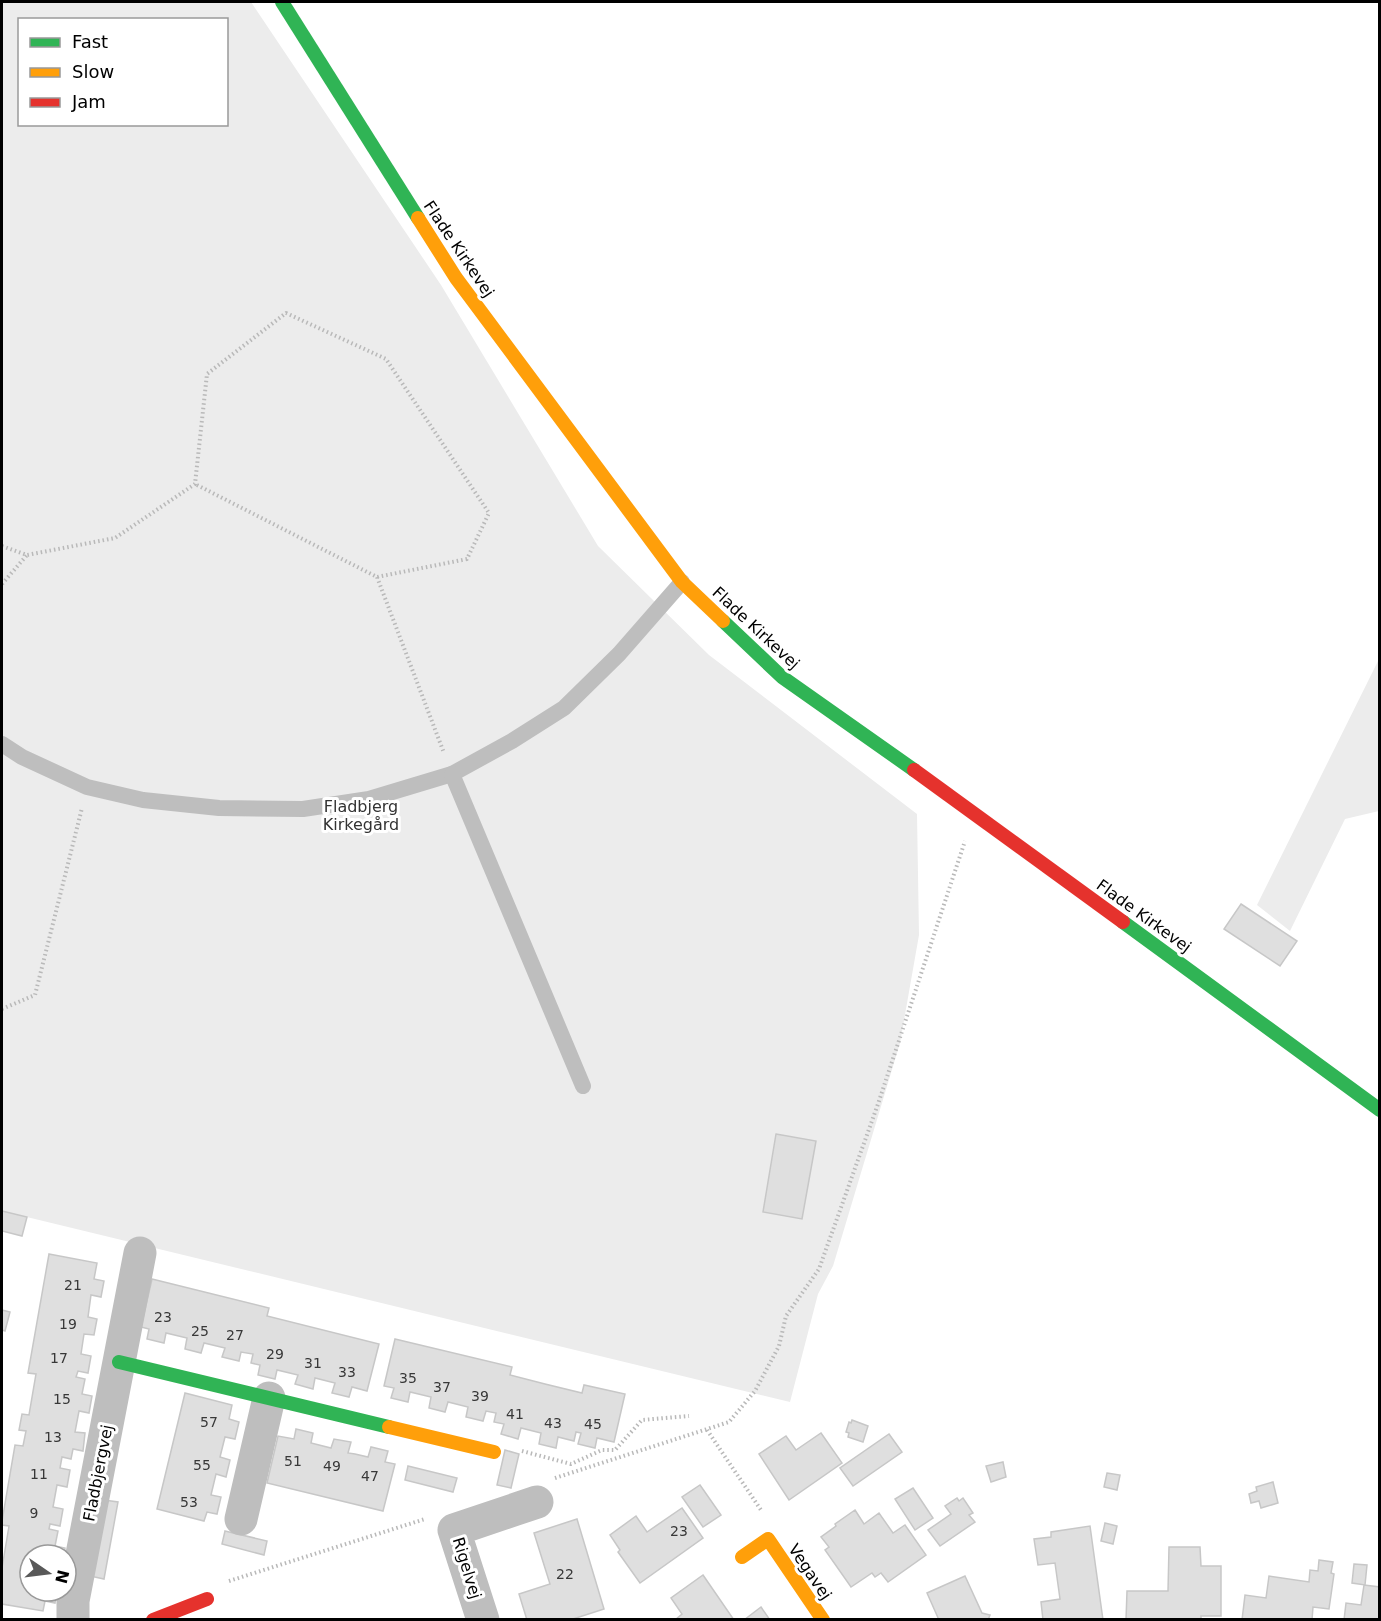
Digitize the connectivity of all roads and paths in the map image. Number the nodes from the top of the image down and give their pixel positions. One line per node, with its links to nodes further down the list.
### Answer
1 (282, 2): 6 (street, Flade Kirkevej)
2 (195, 484): 4 (path); 5 (path); 5 (path)
3 (2, 546): 4 (path)
4 (27, 555): 7 (path)
5 (377, 578): 9 (path)
6 (682, 582): 9 (lane); 11 (street, Flade Kirkevej)
7 (2, 584)
8 (2, 744): 10 (lane)
9 (452, 774): 10 (lane); 13 (lane)
10 (87, 787): 12 (path)
11 (974, 812): 14 (street, Flade Kirkevej); 19 (path)
12 (2, 1010)
13 (583, 1086)
14 (1380, 1110)
15 (140, 1253): 16 (street, Fladbjergvej)
16 (119, 1362): 17 (street); 28 (street, Fladbjergvej)
17 (269, 1398): 20 (street); 23 (street)
18 (689, 1416): 20 (path)
19 (707, 1430): 21 (path); 24 (path)
20 (494, 1452)
21 (545, 1491): 29 (street, Rigelvej)
22 (430, 1517): 26 (path)
23 (241, 1519)
24 (768, 1539): 25 (street, Vegavej); 30 (street, Vegavej)
25 (742, 1557)
26 (207, 1599): 27 (street)
27 (157, 1619)
28 (73, 1620)
29 (483, 1620)
30 (823, 1620)

